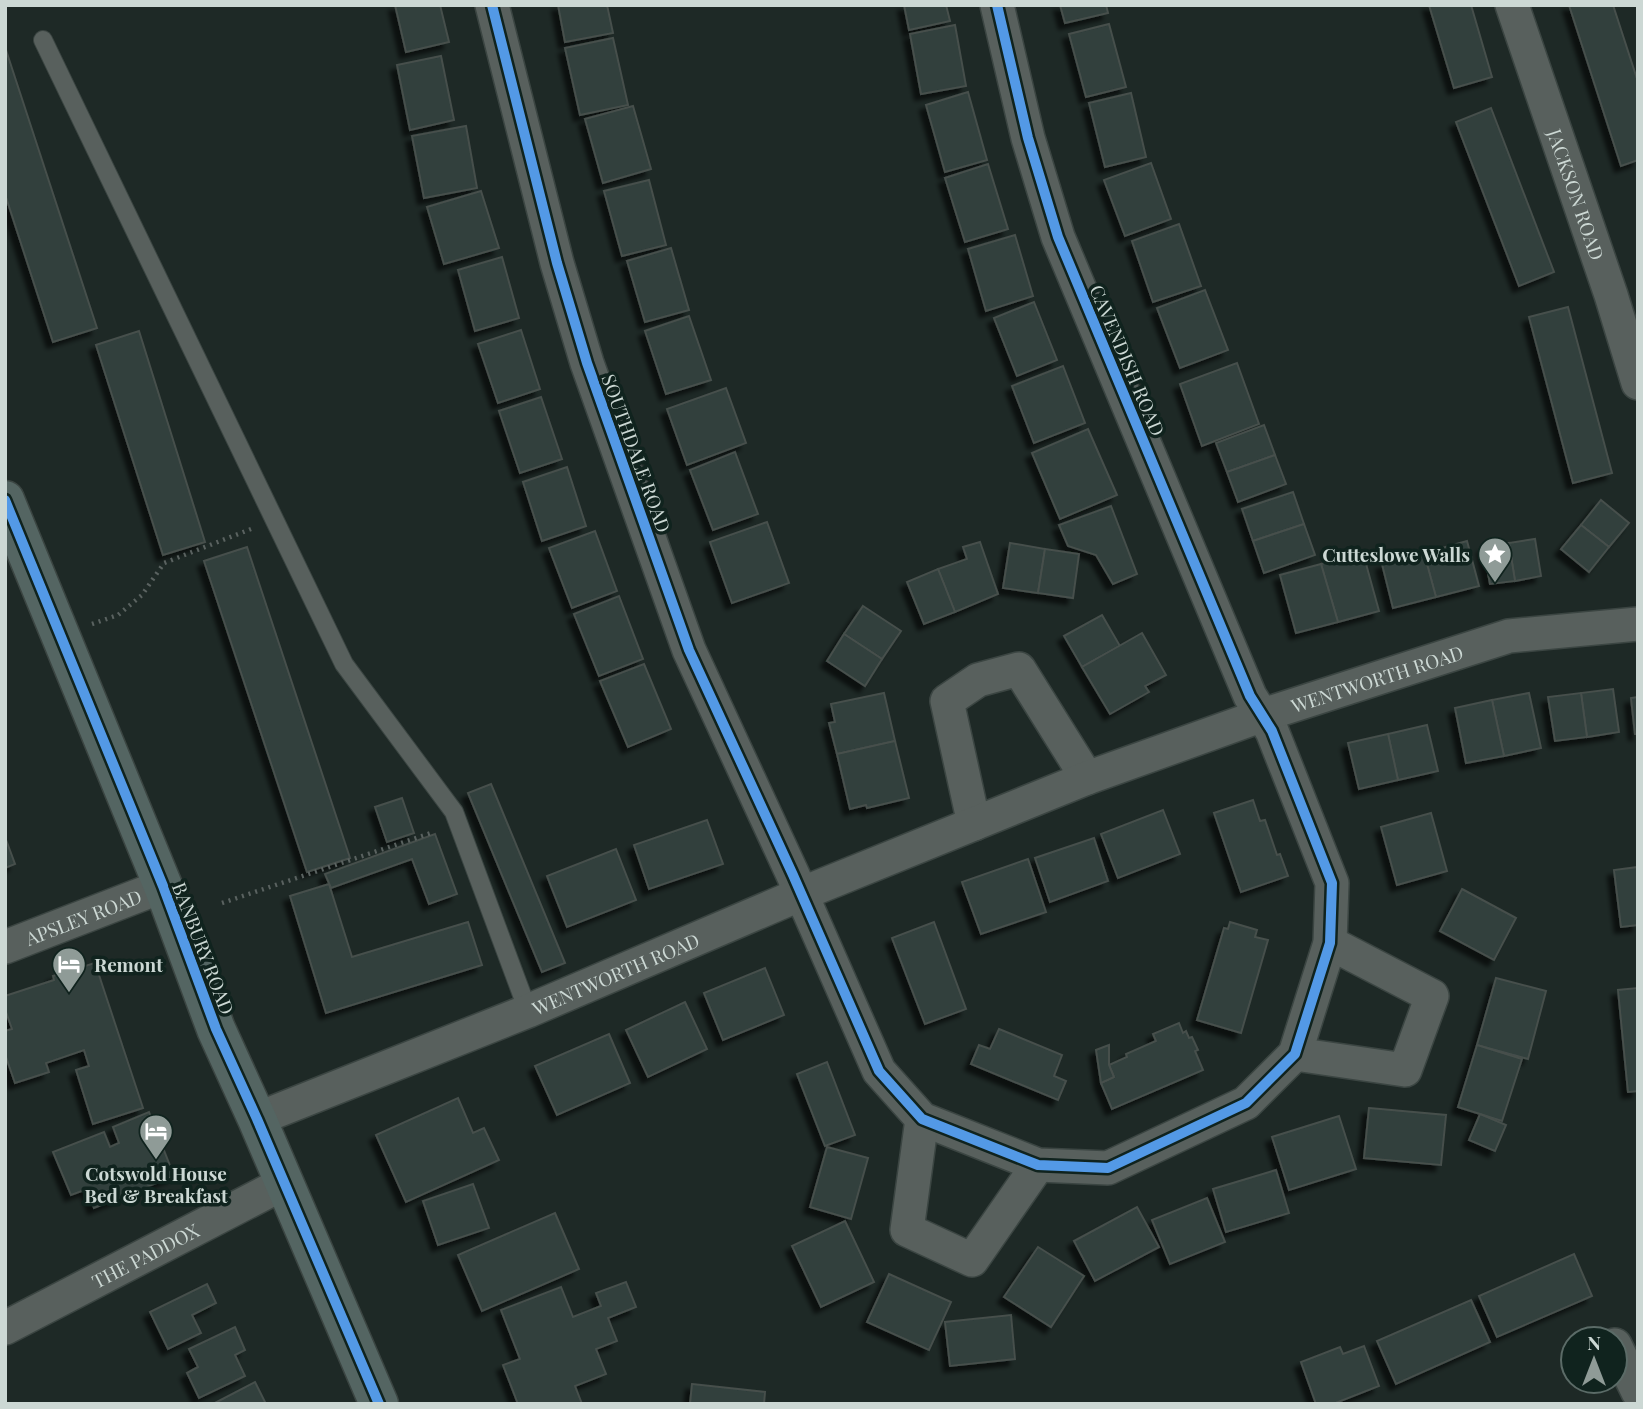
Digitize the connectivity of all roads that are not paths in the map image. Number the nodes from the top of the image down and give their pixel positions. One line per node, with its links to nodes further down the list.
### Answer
1 (492, 5): 12 (street, SOUTHDALE ROAD)
2 (997, 5): 8 (street, CAVENDISH ROAD)
3 (1512, 5): 5 (street, JACKSON ROAD)
4 (43, 40): 15 (lane)
5 (1638, 383)
6 (5, 500): 11 (main road, BANBURY ROAD)
7 (1638, 624): 8 (street, WENTWORTH ROAD)
8 (1263, 715): 9 (street, WENTWORTH ROAD); 13 (street, CAVENDISH ROAD)
9 (1087, 778): 10 (street, WENTWORTH ROAD); 10 (street)
10 (974, 824): 12 (street, WENTWORTH ROAD)
11 (163, 886): 14 (street, APSLEY ROAD); 17 (main road, BANBURY ROAD)
12 (802, 894): 15 (street, WENTWORTH ROAD); 18 (street, SOUTHDALE ROAD)
13 (1330, 943): 16 (street, CAVENDISH ROAD); 16 (street)
14 (5, 947)
15 (528, 1011): 17 (street, WENTWORTH ROAD)
16 (1295, 1054): 19 (street)
17 (257, 1119): 20 (main road, BANBURY ROAD)
18 (922, 1119): 19 (street); 19 (street)
19 (1038, 1165)
20 (284, 1183): 21 (street, THE PADDOX); 24 (main road, BANBURY ROAD)
21 (5, 1328)
22 (1629, 1374): 23 (street)
23 (1638, 1392)
24 (379, 1404)

